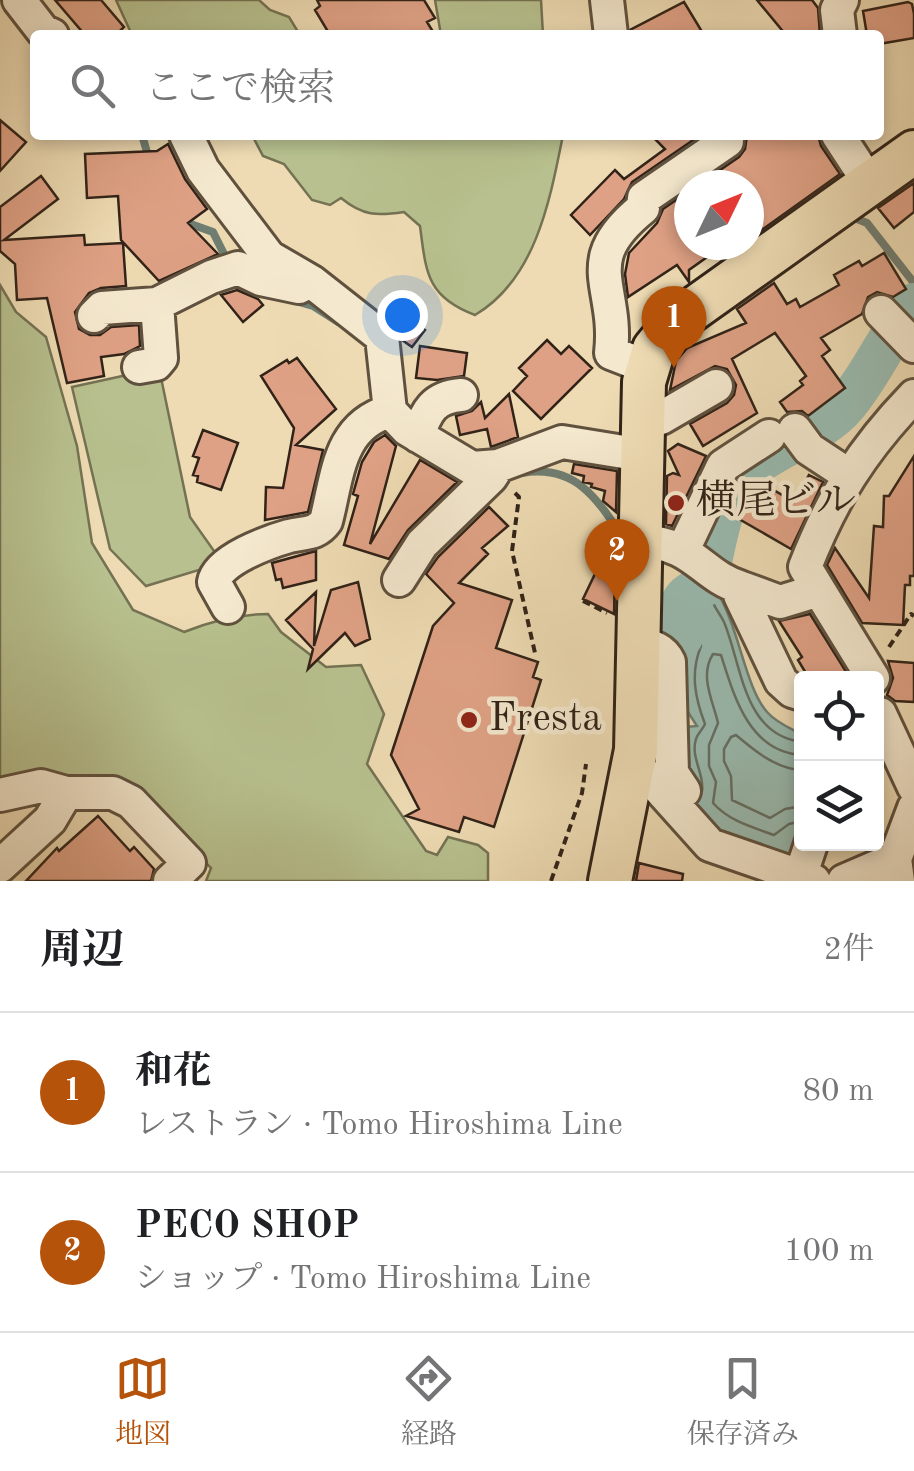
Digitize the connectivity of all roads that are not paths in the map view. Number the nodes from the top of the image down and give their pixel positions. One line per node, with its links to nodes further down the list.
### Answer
1 (19, 0): 4 (street)
2 (607, 0): 5 (street)
3 (842, 0): 6 (street)
4 (43, 30)
5 (610, 30)
6 (839, 30)
7 (188, 140): 12 (street)
8 (727, 140): 16 (street)
9 (841, 140): 11 (street)
10 (914, 152): 11 (main road)
11 (870, 184): 16 (main road)
12 (312, 282): 13 (street); 20 (street)
13 (157, 304): 14 (street); 15 (street)
14 (94, 316)
15 (139, 367)
16 (647, 367): 22 (main road)
17 (716, 386): 22 (street)
18 (461, 395): 21 (street)
19 (914, 396): 24 (street)
20 (390, 411): 21 (street); 30 (street)
21 (421, 428): 23 (street)
22 (643, 435): 23 (street); 25 (main road)
23 (496, 469): 27 (street)
24 (850, 476): 26 (street); 29 (street)
25 (641, 542): 26 (street); 31 (main road)
26 (686, 552): 28 (street)
27 (399, 580)
28 (738, 587): 29 (street); 32 (street)
29 (820, 590): 33 (street)
30 (228, 608)
31 (639, 646): 37 (main road); 39 (street)
32 (771, 658): 34 (street); 35 (street)
33 (879, 666)
34 (794, 692)
35 (794, 708)
36 (884, 724): 38 (street)
37 (634, 773): 46 (street); 48 (main road)
38 (914, 787)
39 (684, 790)
40 (66, 793): 41 (street); 44 (street); 47 (street)
41 (0, 795)
42 (914, 808): 45 (street)
43 (810, 851): 46 (street)
44 (0, 866)
45 (897, 870): 49 (street)
46 (807, 879)
47 (170, 881)
48 (610, 881)
49 (844, 881)

